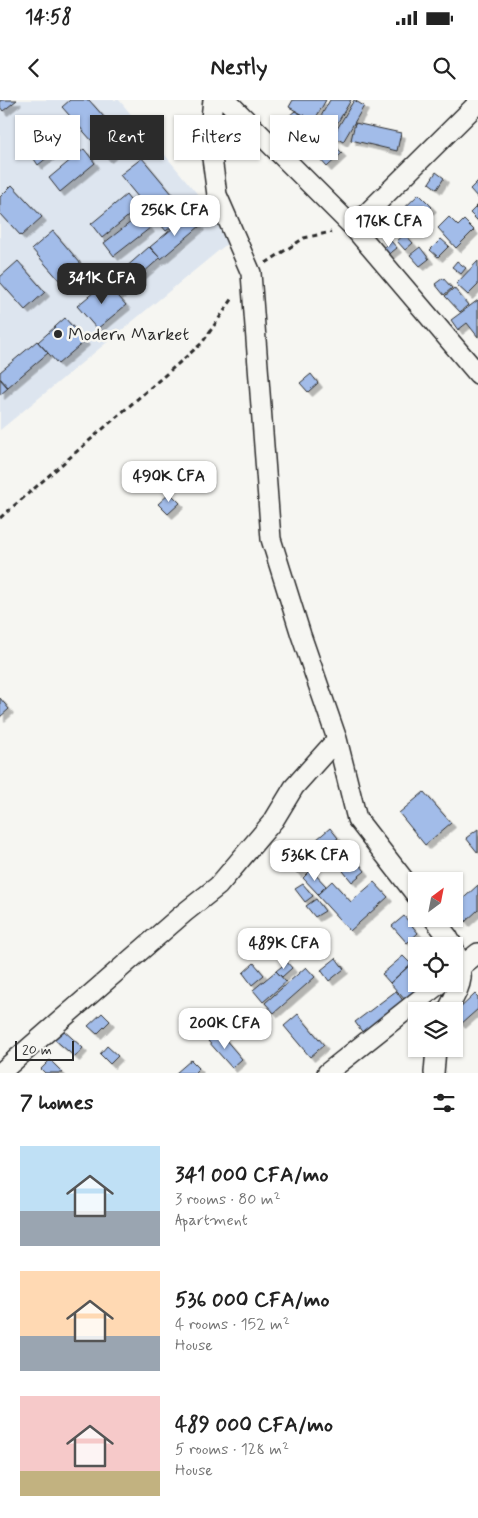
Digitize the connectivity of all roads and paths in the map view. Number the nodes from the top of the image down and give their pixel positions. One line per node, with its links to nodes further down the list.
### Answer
1 (213, 100): 5 (street)
2 (226, 100): 4 (street)
3 (478, 103): 4 (street)
4 (352, 227): 5 (path); 6 (street)
5 (251, 273): 7 (path); 8 (street)
6 (478, 374)
7 (0, 518)
8 (337, 739): 9 (street); 14 (street)
9 (408, 885)
10 (478, 953): 11 (street)
11 (463, 956)
12 (429, 992): 15 (street)
13 (435, 1057): 16 (street)
14 (0, 1073)
15 (327, 1073)
16 (434, 1073)

